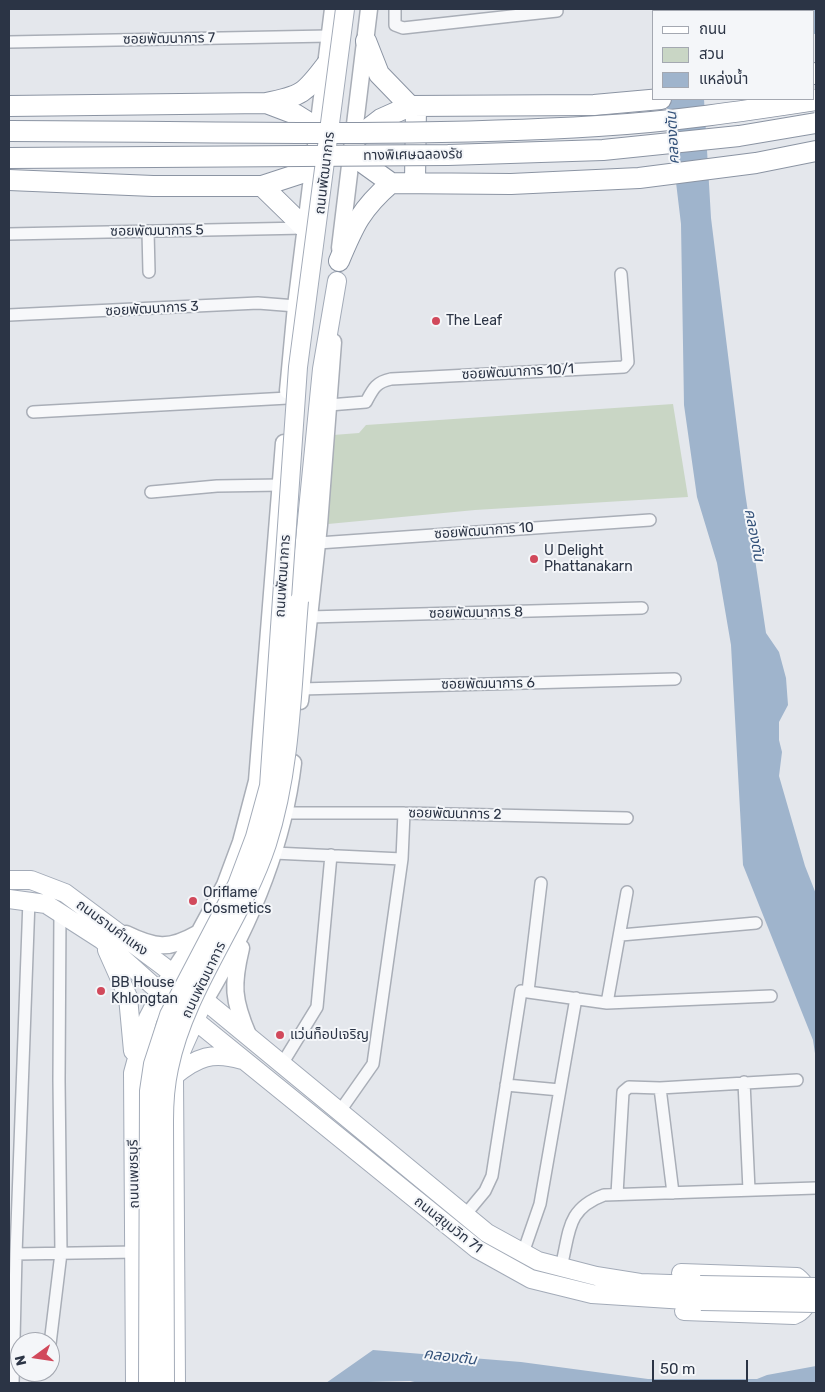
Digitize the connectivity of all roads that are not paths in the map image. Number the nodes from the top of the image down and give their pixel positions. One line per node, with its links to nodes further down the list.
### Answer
1 (332, 9): 6 (main road, ถนนพัฒนาการ)
2 (345, 9): 83 (main road, ถนนพัฒนาการ, bridge)
3 (369, 9): 7 (main road, ถนนพัฒนาการ)
4 (395, 9): 5 (street)
5 (556, 11)
6 (330, 36): 8 (street, ซอยพัฒนาการ 7); 9 (main road, ถนนพัฒนาการ)
7 (366, 41): 14 (highway); 18 (main road, ถนนพัฒนาการ)
8 (9, 42)
9 (326, 65): 12 (highway); 16 (main road, ถนนพัฒนาการ)
10 (652, 100): 14 (highway)
11 (816, 100): 17 (highway, ทางพิเศษฉลองรัช, bridge)
12 (266, 103): 13 (highway); 16 (highway)
13 (9, 106)
14 (413, 106): 18 (highway); 24 (highway)
15 (816, 123): 20 (highway, ทางพิเศษฉลองรัช, bridge)
16 (318, 129): 18 (main road); 21 (main road, ถนนพัฒนาการ)
17 (9, 131)
18 (357, 147): 21 (main road); 23 (highway); 29 (main road, ถนนพัฒนาการ)
19 (816, 151): 24 (highway)
20 (9, 158)
21 (314, 169): 25 (highway); 26 (main road, ถนนพัฒนาการ)
22 (9, 180): 25 (highway)
23 (391, 183): 24 (highway); 29 (highway)
24 (415, 183)
25 (262, 186): 26 (highway)
26 (305, 228): 27 (street, ซอยพัฒนาการ 5); 33 (main road, ถนนพัฒนาการ)
27 (148, 231): 28 (street, ซอยพัฒนาการ 5); 30 (street)
28 (9, 234)
29 (339, 261): 32 (main road, ถนนพัฒนาการ)
30 (149, 272)
31 (621, 274): 36 (street, ซอยพัฒนาการ 10/1)
32 (337, 282): 36 (main road, ถนนพัฒนาการ); 83 (main road, ถนนพัฒนาการ, bridge)
33 (296, 306): 34 (street, ซอยพัฒนาการ 3); 35 (main road, ถนนพัฒนาการ)
34 (9, 316)
35 (288, 398): 37 (street); 38 (main road, ถนนพัฒนาการ)
36 (329, 405): 41 (main road, ถนนพัฒนาการ)
37 (33, 412)
38 (281, 485): 39 (street); 46 (main road, ถนนพัฒนาการ)
39 (151, 492)
40 (650, 520): 41 (street, ซอยพัฒนาการ 10)
41 (318, 543): 43 (main road, ถนนพัฒนาการ)
42 (642, 608): 43 (street, ซอยพัฒนาการ 8)
43 (309, 617): 45 (main road, ถนนพัฒนาการ)
44 (675, 679): 45 (street, ซอยพัฒนาการ 6)
45 (301, 689): 47 (main road, ถนนพัฒนาการ)
46 (251, 802): 47 (main road); 61 (main road, ถนนพัฒนาการ)
47 (284, 811): 48 (street, ซอยพัฒนาการ 2); 50 (main road, ถนนพัฒนาการ)
48 (404, 813): 49 (street, ซอยพัฒนาการ 2); 52 (street)
49 (627, 818)
50 (274, 853): 51 (street); 59 (main road, ถนนพัฒนาการ)
51 (331, 855): 52 (street); 74 (street)
52 (402, 859): 82 (street)
53 (9, 880): 62 (main road, ถนนรามคำแหง)
54 (541, 883): 65 (street)
55 (627, 892): 63 (street)
56 (9, 898): 57 (main road, ถนนรามคำแหง)
57 (29, 900): 58 (main road, ถนนรามคำแหง); 93 (street)
58 (60, 912): 62 (main road, ถนนรามคำแหง); 91 (street)
59 (247, 921): 69 (main road, ถนนพัฒนาการ); 72 (main road)
60 (756, 923): 63 (street)
61 (199, 933): 62 (main road); 64 (main road, ถนนพัฒนาการ)
62 (107, 934): 64 (main road, ถนนรามคำแหง); 66 (main road, ถนนรามคำแหง); 75 (main road)
63 (621, 935): 70 (street)
64 (173, 972): 66 (main road, ถนนเพชรบุรี); 69 (main road, ถนนรามคำแหง)
65 (524, 991): 68 (street); 79 (street)
66 (160, 992): 71 (main road, ถนนรามคำแหง); 75 (main road, ถนนเพชรบุรี)
67 (771, 996): 70 (street)
68 (576, 998): 70 (street); 81 (street)
69 (205, 1000): 71 (main road); 72 (main road, ถนนสุขุมวิท 71)
70 (607, 1003)
71 (194, 1019): 73 (main road, ถนนสุขุมวิท 71); 76 (main road)
72 (248, 1035): 74 (main road, ถนนสุขุมวิท 71)
73 (246, 1061): 76 (main road); 99 (main road, ถนนสุขุมวิท 71)
74 (282, 1064): 82 (main road, ถนนสุขุมวิท 71)
75 (133, 1073): 90 (main road, ถนนเพชรบุรี)
76 (174, 1076): 89 (main road)
77 (796, 1080): 78 (street)
78 (744, 1082): 80 (street); 85 (street)
79 (506, 1085): 81 (street); 88 (street)
80 (660, 1088): 86 (street); 87 (street)
81 (560, 1090): 92 (street)
82 (340, 1112): 88 (main road, ถนนสุขุมวิท 71)
83 (156, 1121): 104 (main road, ถนนเพชรบุรี, bridge); 106 (main road, bridge)
84 (816, 1188): 85 (street)
85 (749, 1190): 86 (street)
86 (673, 1192): 87 (street)
87 (617, 1194): 94 (street)
88 (465, 1215): 92 (main road, ถนนสุขุมวิท 71)
89 (174, 1224): 96 (main road); 107 (main road)
90 (136, 1252): 91 (street); 96 (main road); 103 (main road, ถนนเพชรบุรี)
91 (60, 1253): 93 (street); 101 (street)
92 (523, 1253): 94 (main road, ถนนสุขุมวิท 71)
93 (16, 1254): 102 (street)
94 (561, 1267): 95 (main road, ถนนสุขุมวิท 71)
95 (596, 1276): 98 (main road, ถนนสุขุมวิท 71); 99 (main road)
96 (156, 1287): 105 (main road)
97 (816, 1287): 98 (main road, ถนนสุขุมวิท 71, bridge)
98 (701, 1293): 99 (main road, ถนนสุขุมวิท 71); 100 (main road, ถนนสุขุมวิท 71, bridge)
99 (592, 1294)
100 (816, 1302)
101 (51, 1332)
102 (13, 1383)
103 (135, 1383)
104 (148, 1383)
105 (157, 1383)
106 (165, 1383)
107 (176, 1383)

